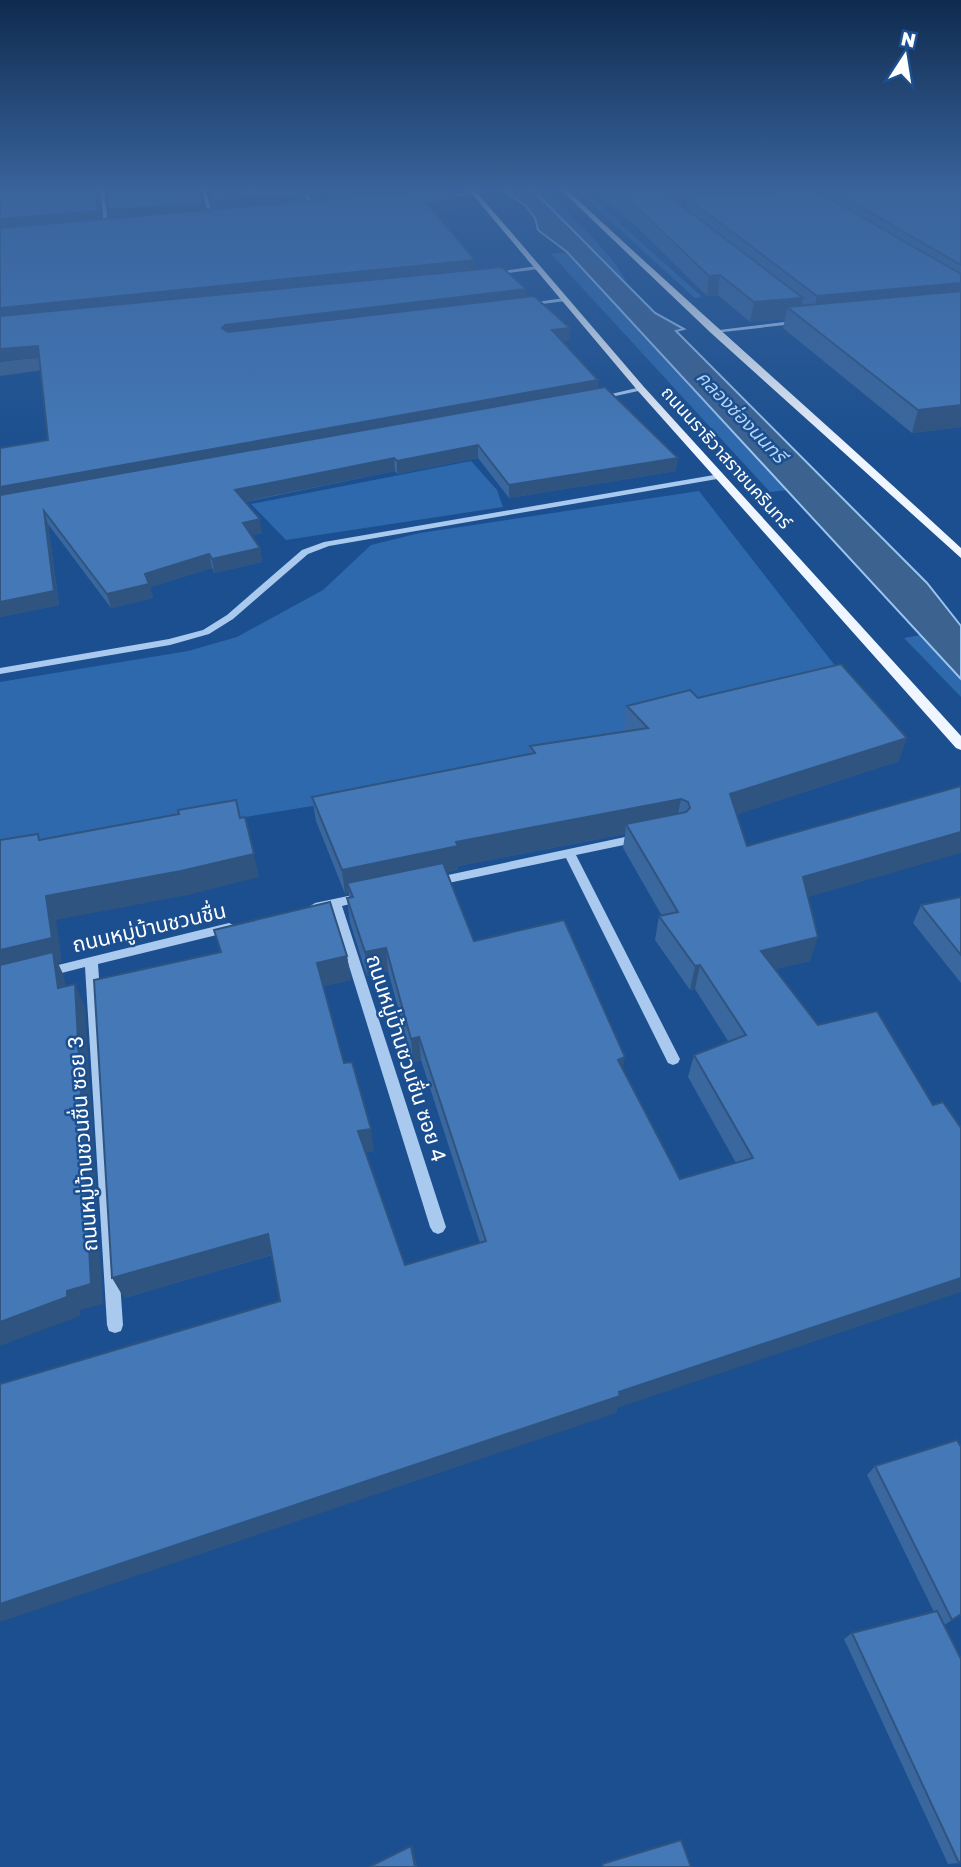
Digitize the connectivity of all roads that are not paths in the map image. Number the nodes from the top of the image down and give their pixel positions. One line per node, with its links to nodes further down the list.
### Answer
1 (544, 276): 3 (main road, ถนนนราธิวาสราชนครินทร์)
2 (656, 276): 6 (main road)
3 (564, 300): 4 (street); 7 (main road, ถนนนราธิวาสราชนครินทร์)
4 (519, 305)
5 (802, 313): 6 (street)
6 (714, 331): 10 (main road)
7 (641, 389): 8 (street); 9 (main road, ถนนนราธิวาสราชนครินทร์)
8 (587, 400)
9 (720, 476): 11 (street); 12 (main road, ถนนนราธิวาสราชนครินทร์)
10 (961, 554)
11 (0, 671)
12 (961, 745)
13 (650, 836): 14 (street)
14 (569, 853): 15 (street); 22 (street)
15 (426, 883)
16 (374, 894): 17 (street)
17 (335, 903): 18 (street); 23 (street, ถนนหมู่บ้านชวนชื่น ซอย 4)
18 (308, 909)
19 (240, 925): 20 (street, ถนนหมู่บ้านชวนชื่น)
20 (91, 960): 21 (street, ถนนหมู่บ้านชวนชื่น); 24 (street, ถนนหมู่บ้านชวนชื่น ซอย 3)
21 (39, 974)
22 (673, 1059)
23 (438, 1227)
24 (115, 1325)

